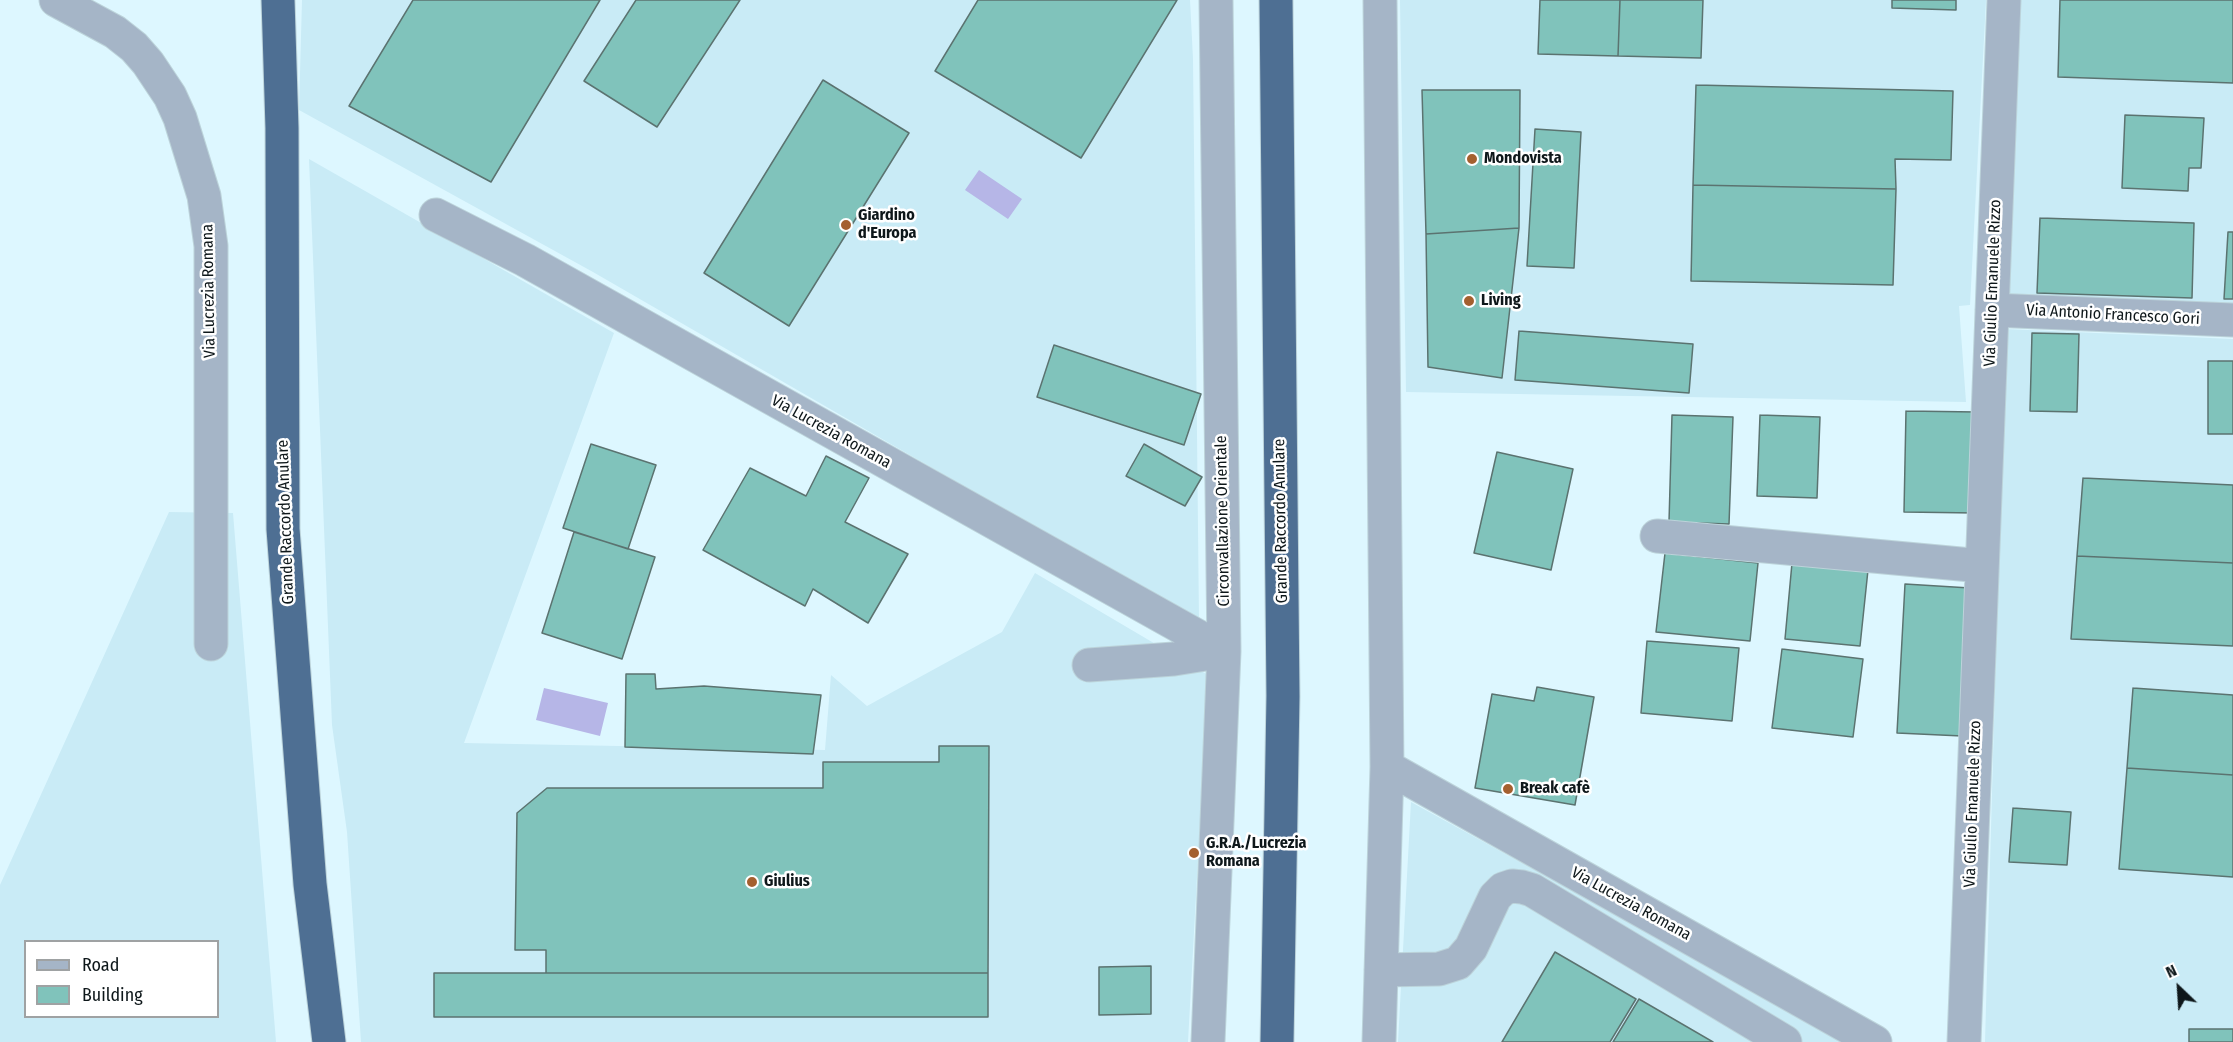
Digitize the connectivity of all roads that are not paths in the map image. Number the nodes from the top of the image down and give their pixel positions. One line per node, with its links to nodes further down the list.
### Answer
1 (56, 0): 12 (street, Via Lucrezia Romana)
2 (278, 0): 17 (highway, Grande Raccordo Anulare)
3 (1216, 0): 13 (street, Circonvallazione Orientale)
4 (1276, 0): 19 (highway, Grande Raccordo Anulare)
5 (1380, 0): 15 (street)
6 (2004, 0): 8 (street, Via Giulio Emanuele Rizzo)
7 (436, 215): 13 (street, Via Lucrezia Romana)
8 (1992, 310): 9 (street, Via Antonio Francesco Gori); 11 (street, Via Giulio Emanuele Rizzo)
9 (2233, 320)
10 (1657, 536): 11 (street)
11 (1982, 566): 23 (street, Via Giulio Emanuele Rizzo)
12 (211, 644)
13 (1224, 651): 14 (street); 18 (street, Circonvallazione Orientale)
14 (1089, 665)
15 (1388, 767): 16 (street); 22 (street, Via Lucrezia Romana)
16 (1381, 970): 20 (street); 21 (street)
17 (328, 1042)
18 (1208, 1042)
19 (1277, 1042)
20 (1378, 1042)
21 (1785, 1042)
22 (1875, 1042)
23 (1964, 1042)

